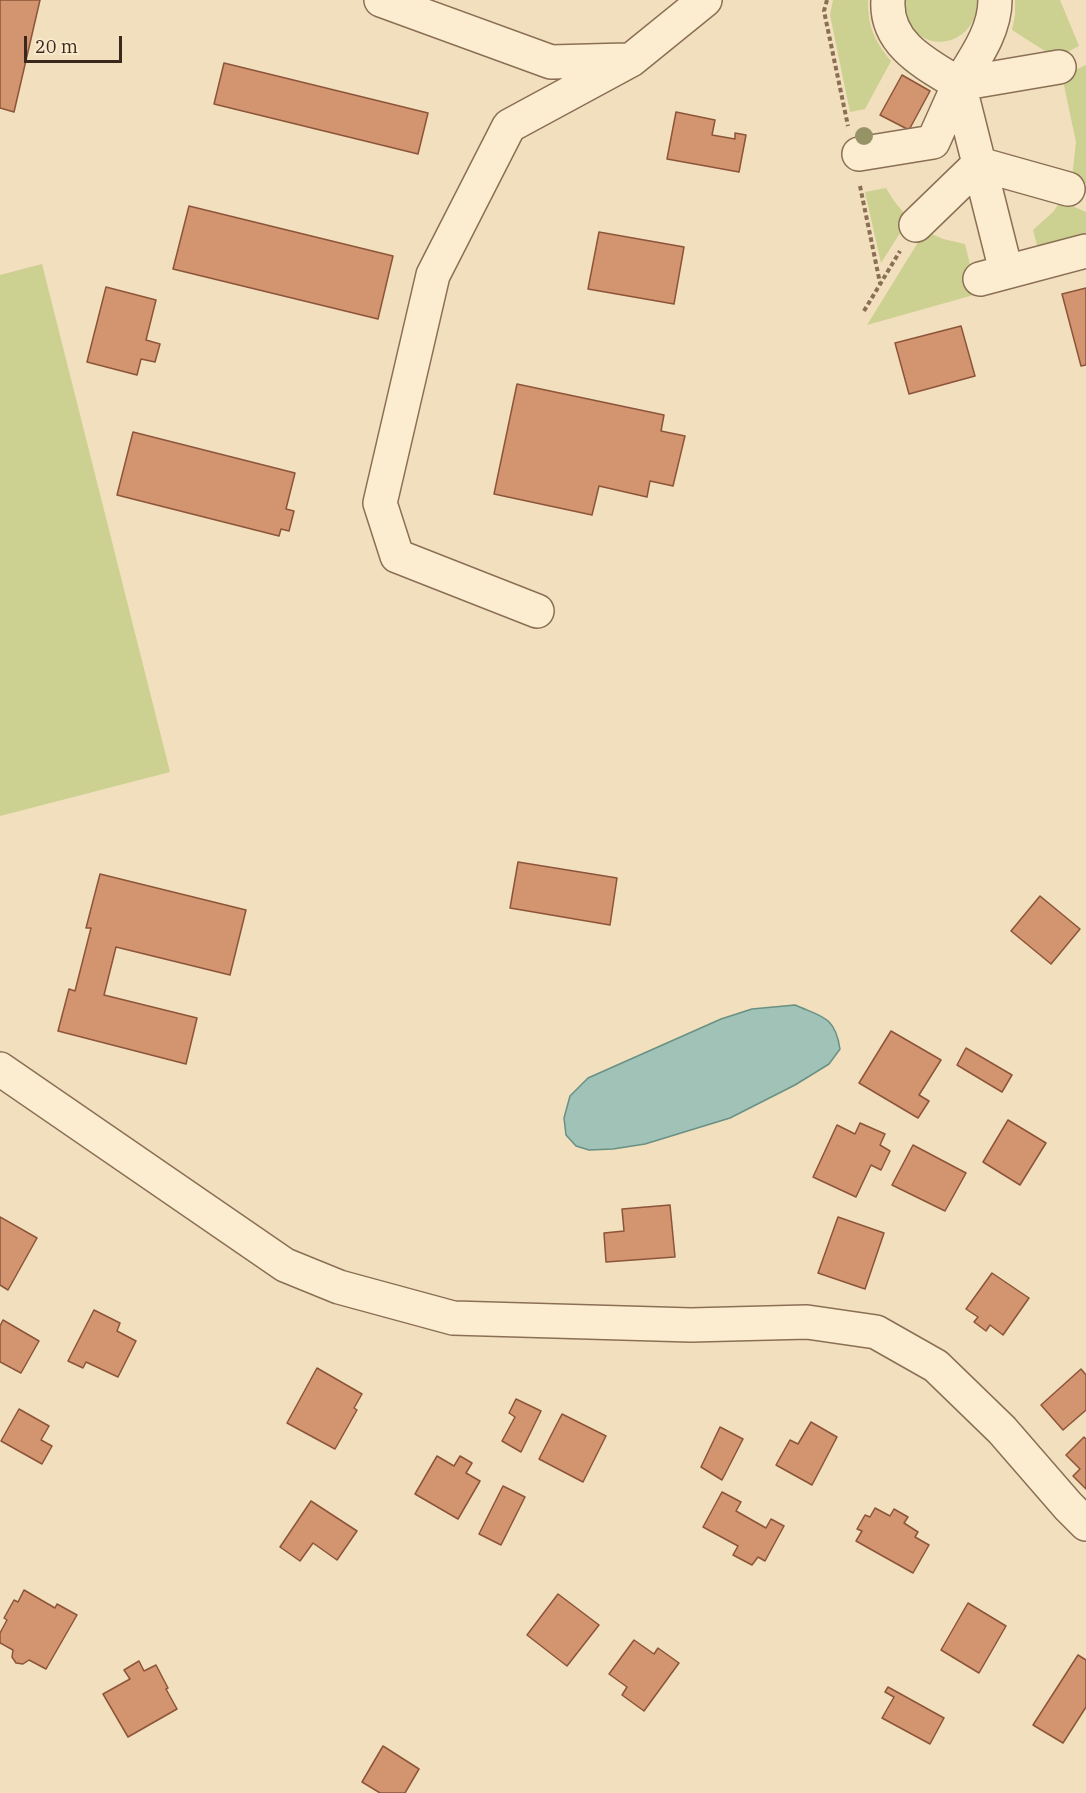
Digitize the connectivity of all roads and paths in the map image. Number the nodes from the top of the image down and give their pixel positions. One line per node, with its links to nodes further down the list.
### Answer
1 (381, 0): 5 (street)
2 (705, 0): 5 (street)
3 (888, 0): 7 (street)
4 (995, 0): 7 (street)
5 (631, 60): 14 (street)
6 (1059, 66): 7 (street)
7 (959, 84): 8 (street); 9 (street)
8 (859, 154)
9 (979, 164): 10 (street); 11 (street); 12 (street)
10 (1068, 189)
11 (916, 225): 13 (path)
12 (1086, 251)
13 (864, 311)
14 (537, 610)
15 (0, 1069): 16 (street)
16 (1086, 1524)

